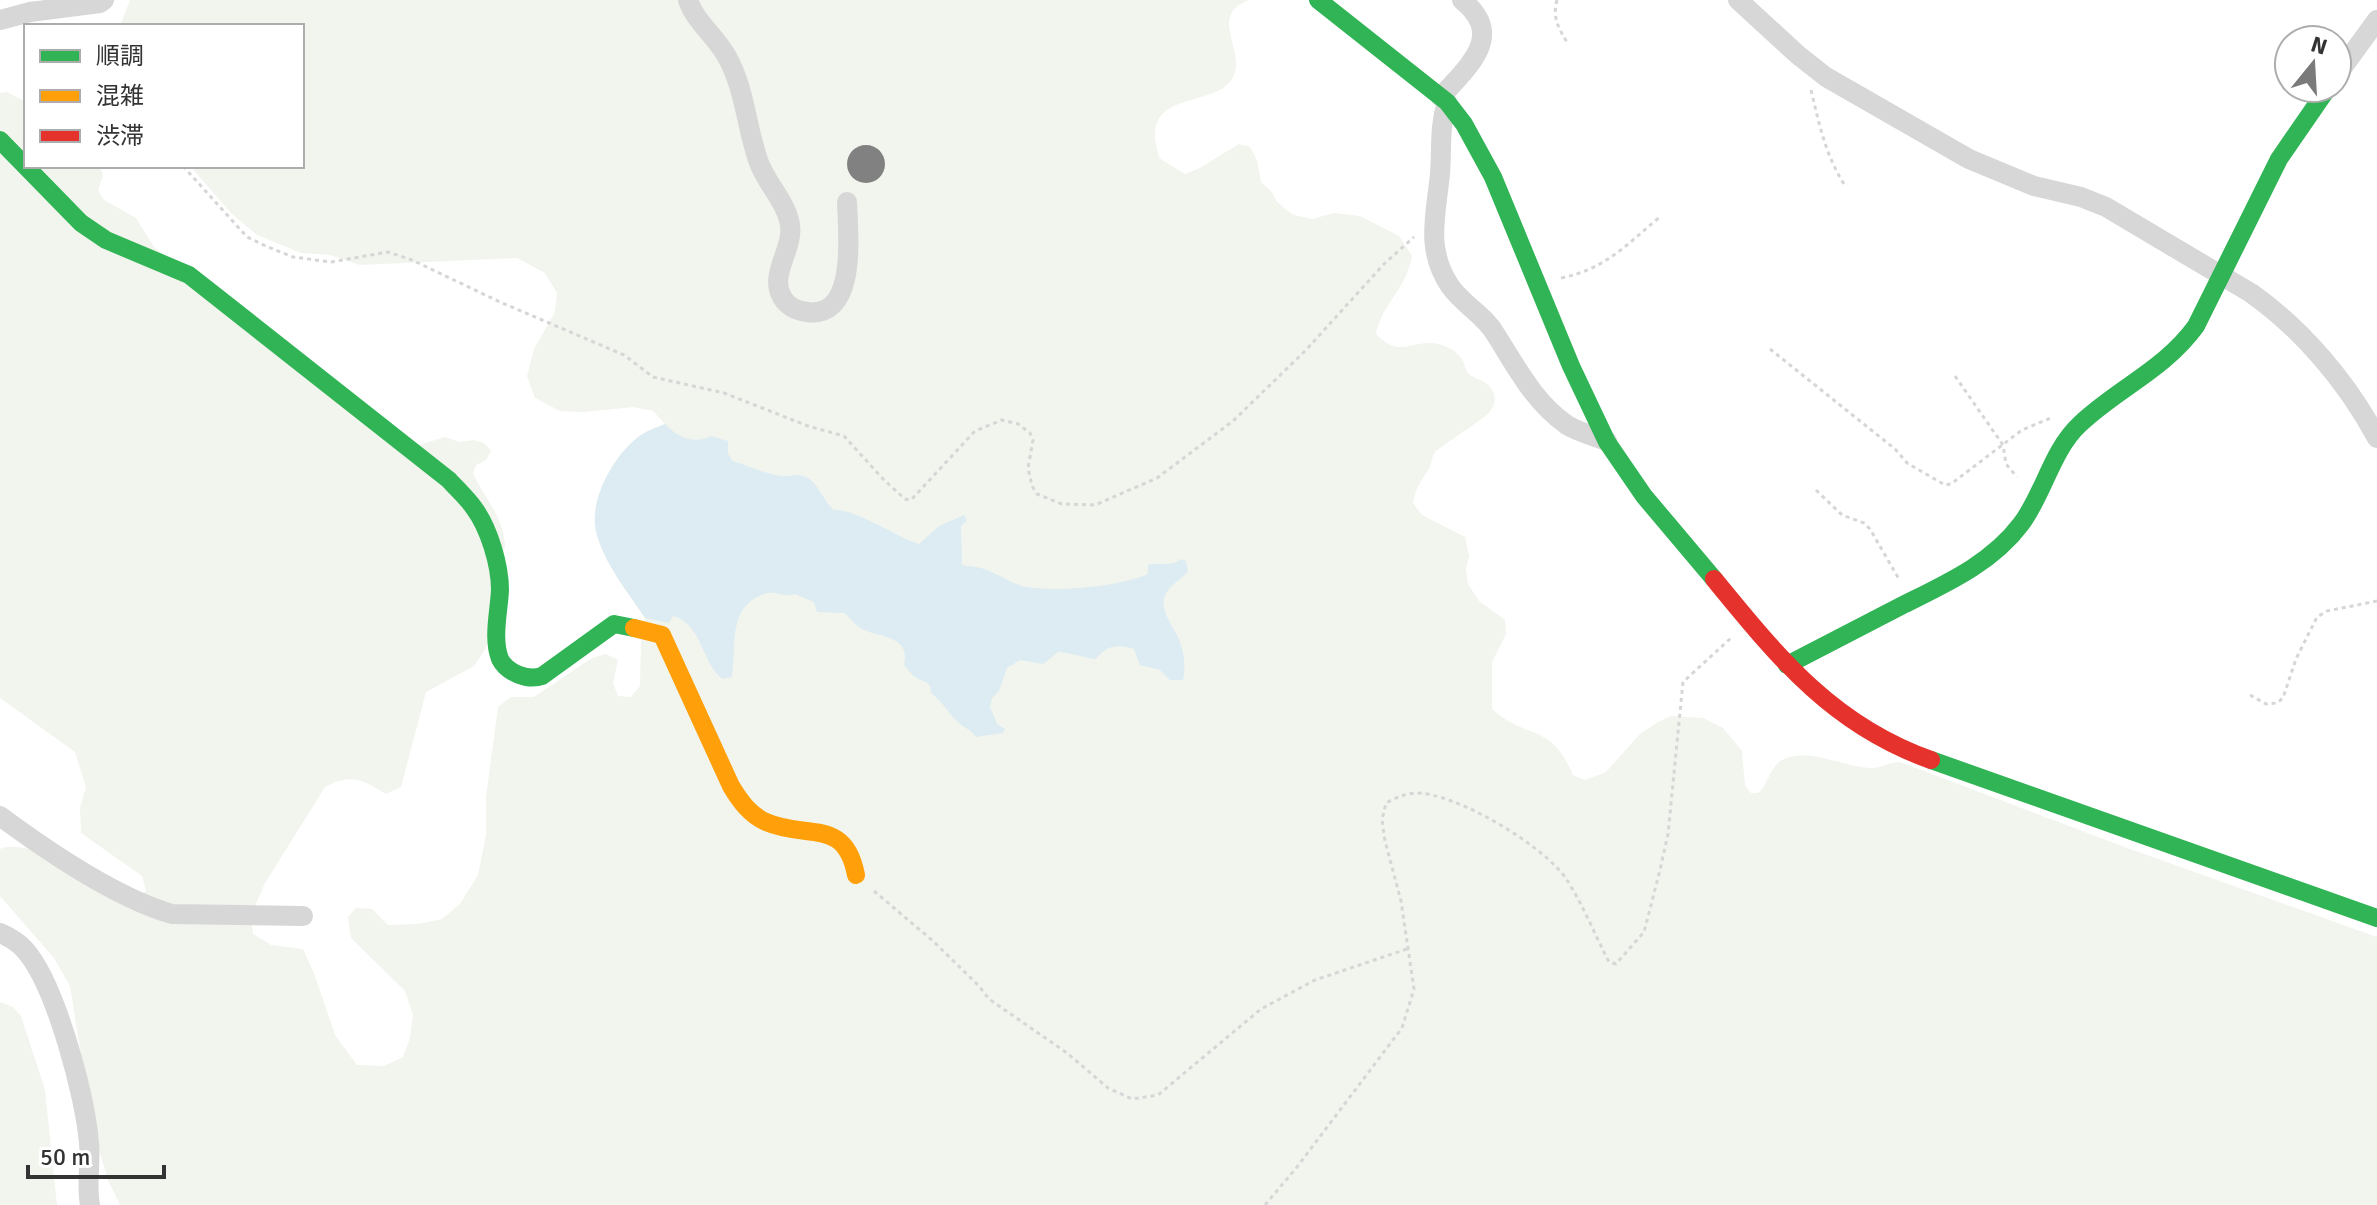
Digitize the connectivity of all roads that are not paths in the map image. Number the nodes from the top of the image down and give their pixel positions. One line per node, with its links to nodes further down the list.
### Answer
1 (104, 0): 6 (street)
2 (688, 0): 15 (street)
3 (1462, 0): 10 (street)
4 (1738, 0): 16 (street)
5 (1327, 3): 10 (street)
6 (45, 5): 7 (street)
7 (0, 20)
8 (2377, 20): 9 (street)
9 (2353, 53)
10 (1444, 100): 18 (street); 18 (street)
11 (2317, 104): 16 (street)
12 (0, 140): 13 (street)
13 (24, 165)
14 (27, 168): 21 (street)
15 (847, 202)
16 (2222, 276): 17 (street); 19 (street)
17 (2377, 438)
18 (1607, 441): 19 (street)
19 (1787, 665): 23 (street)
20 (0, 816): 22 (street)
21 (856, 875)
22 (303, 916)
23 (2377, 918)
24 (0, 933): 25 (street)
25 (90, 1205)

